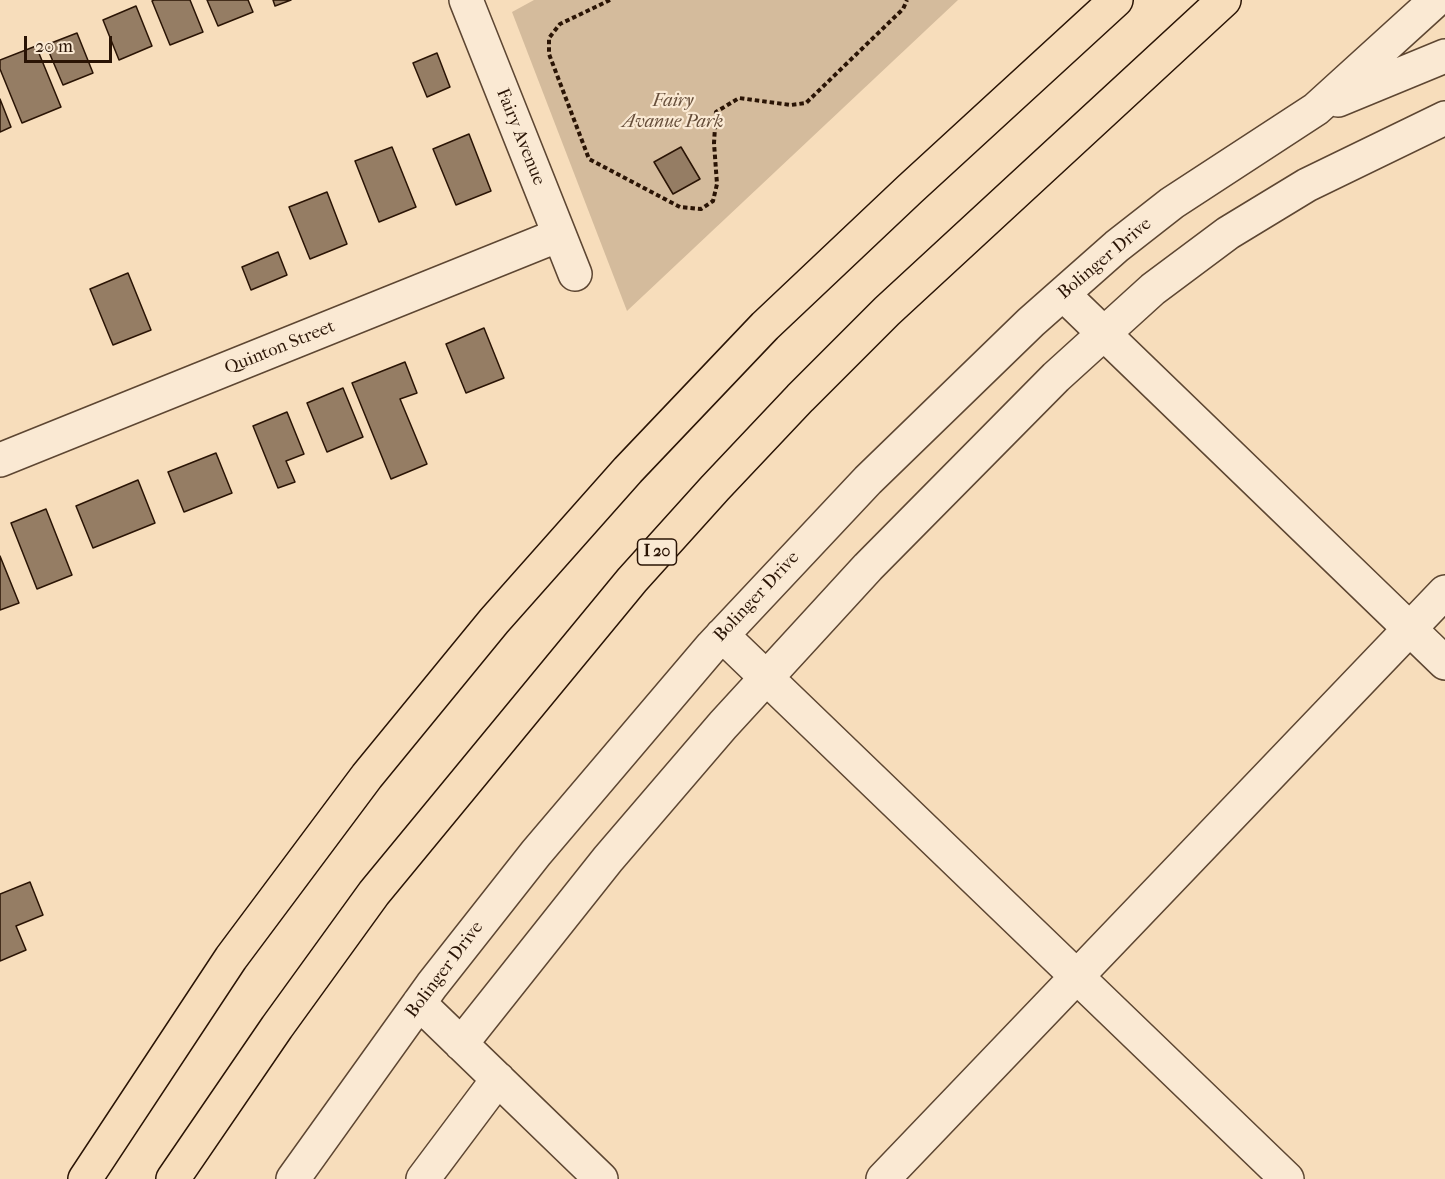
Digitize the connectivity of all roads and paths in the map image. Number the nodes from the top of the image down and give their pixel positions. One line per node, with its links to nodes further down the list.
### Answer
1 (466, 0): 10 (street, Fairy Avenue)
2 (610, 0): 3 (path)
3 (906, 0)
4 (1116, 0): 26 (highway)
5 (1224, 0): 22 (highway, I 20)
6 (1436, 0): 8 (street, Bolinger Drive)
7 (1444, 58): 8 (street, Bolinger Drive)
8 (1316, 109): 12 (street, Bolinger Drive)
9 (1445, 118): 13 (street)
10 (560, 235): 11 (street, Fairy Avenue); 14 (street, Quinton Street)
11 (575, 274)
12 (1063, 294): 13 (street); 17 (street, Bolinger Drive)
13 (1103, 334): 16 (street); 19 (street)
14 (0, 460)
15 (1445, 592): 16 (street)
16 (1409, 628): 18 (street); 20 (street)
17 (722, 635): 19 (street); 21 (street, Bolinger Drive)
18 (1445, 663)
19 (767, 678): 20 (street); 23 (street)
20 (1077, 977): 31 (street); 32 (street)
21 (419, 1003): 23 (street); 29 (street, Bolinger Drive)
22 (277, 1027): 27 (highway, I 20); 28 (highway)
23 (461, 1044): 24 (street)
24 (498, 1080): 25 (street); 30 (street)
25 (428, 1177)
26 (85, 1179)
27 (173, 1179)
28 (192, 1179)
29 (293, 1179)
30 (602, 1179)
31 (883, 1179)
32 (1287, 1179)

